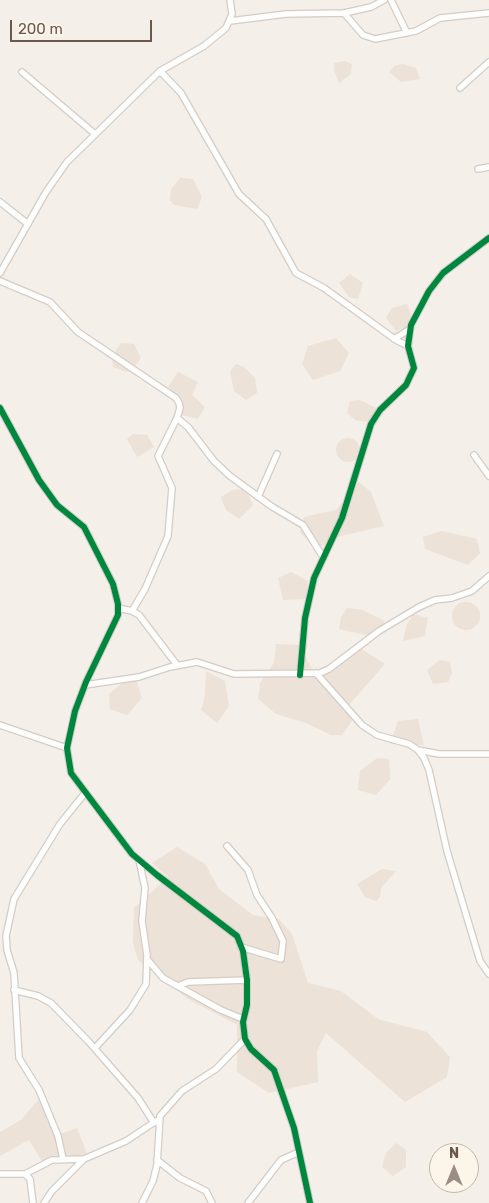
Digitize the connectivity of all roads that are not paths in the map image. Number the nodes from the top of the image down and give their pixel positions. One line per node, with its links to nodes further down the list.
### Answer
1 (230, 0): 6 (street)
2 (384, 0): 4 (street)
3 (391, 0): 7 (street)
4 (344, 13): 6 (street); 7 (street)
5 (489, 14): 7 (street)
6 (230, 21): 9 (street)
7 (407, 33)
8 (489, 62): 11 (street)
9 (160, 71): 12 (street); 21 (street)
10 (22, 72): 12 (street)
11 (460, 88)
12 (95, 134): 16 (street)
13 (489, 167): 14 (street)
14 (478, 169)
15 (0, 202): 16 (street)
16 (28, 224): 18 (street)
17 (489, 238): 20 (street)
18 (0, 273)
19 (0, 281): 24 (street)
20 (410, 330): 21 (street); 22 (street)
21 (394, 339): 22 (street)
22 (408, 346): 29 (street)
23 (0, 408): 31 (street)
24 (178, 418): 28 (street); 32 (street)
25 (277, 454): 28 (street)
26 (474, 454): 27 (street)
27 (489, 476)
28 (258, 497): 29 (street)
29 (323, 557): 35 (street)
30 (489, 576): 34 (street)
31 (118, 608): 32 (street); 36 (street)
32 (132, 611): 33 (street)
33 (177, 665): 35 (street); 36 (street)
34 (316, 673): 35 (street); 39 (street)
35 (300, 675)
36 (85, 685): 38 (street)
37 (0, 725): 38 (street)
38 (67, 748): 41 (street)
39 (418, 750): 40 (street); 46 (street)
40 (489, 754)
41 (85, 793): 43 (street); 49 (street)
42 (227, 846): 44 (street)
43 (139, 860): 44 (street); 45 (street)
44 (241, 947): 47 (street)
45 (147, 959): 48 (street); 52 (street)
46 (489, 974)
47 (246, 980): 48 (street); 50 (street)
48 (178, 986): 50 (street)
49 (14, 990): 52 (street); 56 (street)
50 (243, 1019): 51 (street)
51 (245, 1039): 53 (street); 55 (street)
52 (95, 1048): 54 (street)
53 (159, 1118): 54 (street); 58 (street)
54 (154, 1123): 57 (street)
55 (299, 1152): 65 (street); 66 (street)
56 (63, 1159): 57 (street); 60 (street)
57 (84, 1159): 62 (street)
58 (157, 1160): 63 (street); 64 (street)
59 (0, 1174): 60 (street)
60 (25, 1174): 61 (street)
61 (34, 1203)
62 (44, 1203)
63 (142, 1203)
64 (212, 1203)
65 (248, 1203)
66 (310, 1203)

